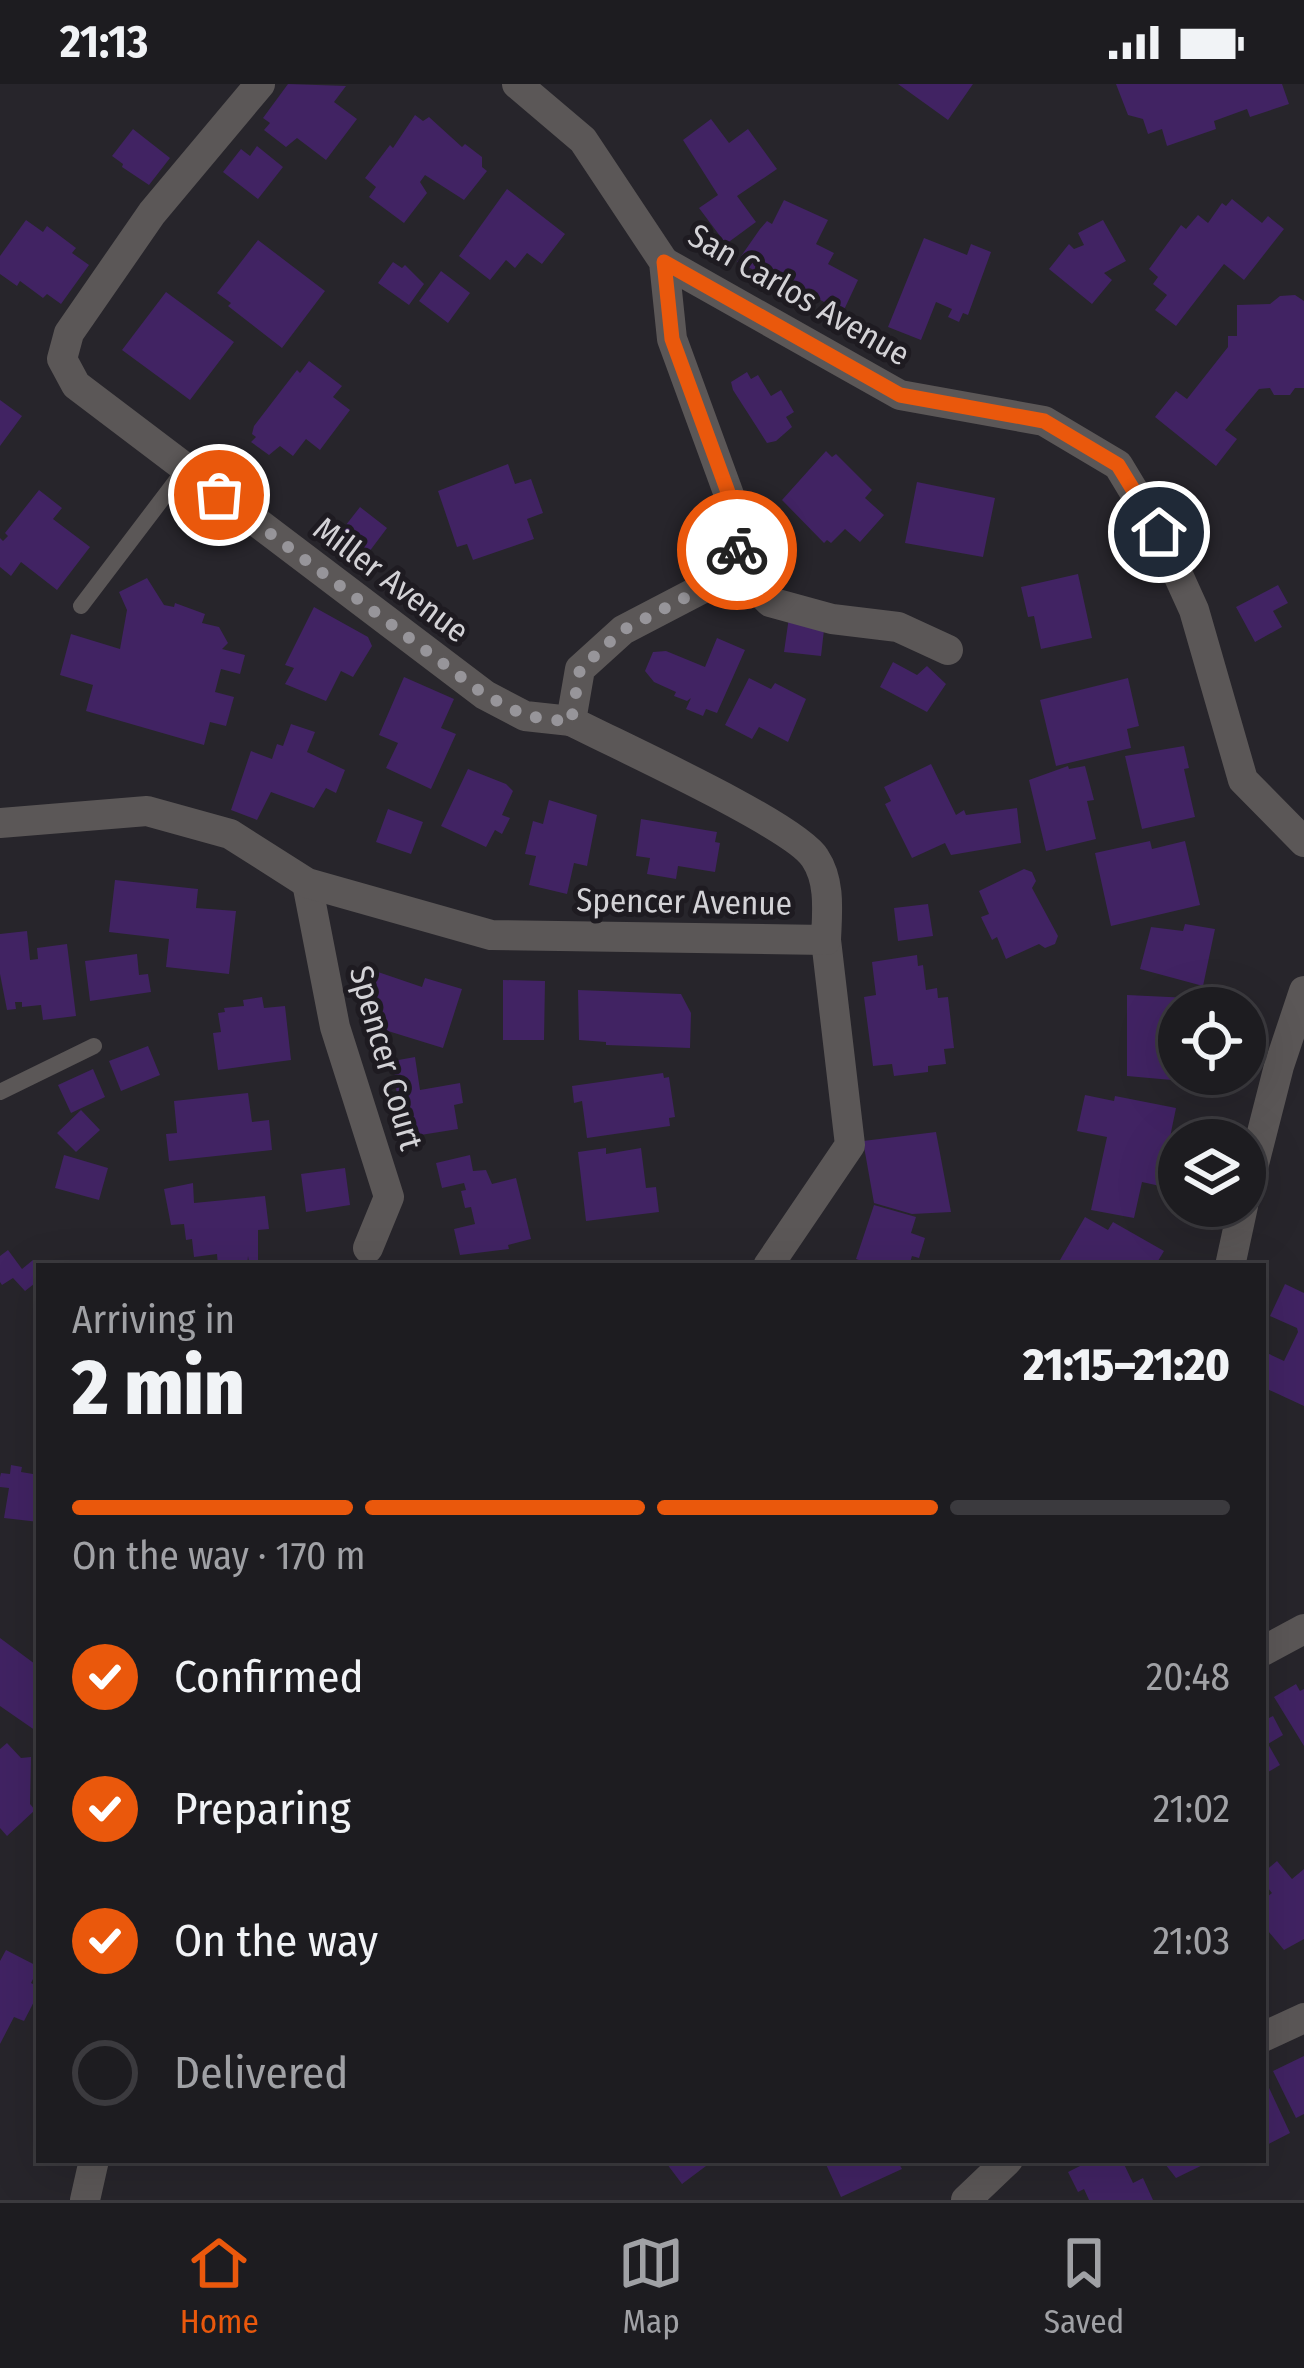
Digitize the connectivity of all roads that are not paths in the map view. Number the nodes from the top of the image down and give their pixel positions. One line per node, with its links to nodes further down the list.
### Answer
1 (260, 84): 4 (street, Miller Avenue)
2 (518, 84): 3 (street, San Carlos Avenue)
3 (664, 262): 5 (street); 10 (street, San Carlos Avenue)
4 (185, 469): 6 (lane); 8 (street, Miller Avenue)
5 (738, 570): 7 (street); 8 (street)
6 (81, 606)
7 (948, 650)
8 (571, 722): 12 (street, Spencer Avenue)
9 (0, 824): 11 (street, Spencer Avenue)
10 (1304, 842)
11 (307, 884): 12 (street, Spencer Avenue); 18 (street, Spencer Court)
12 (826, 940): 19 (street)
13 (1304, 992): 16 (street)
14 (94, 1046): 15 (lane)
15 (0, 1092)
16 (1265, 1119)
17 (1239, 1227): 20 (street)
18 (368, 1248)
19 (770, 1263)
20 (1231, 1263)
21 (1304, 1629): 22 (street)
22 (1266, 1649)
23 (1304, 2018): 24 (street)
24 (1266, 2035)
25 (93, 2163): 27 (street)
26 (1005, 2163): 28 (street)
27 (85, 2200)
28 (966, 2200)

